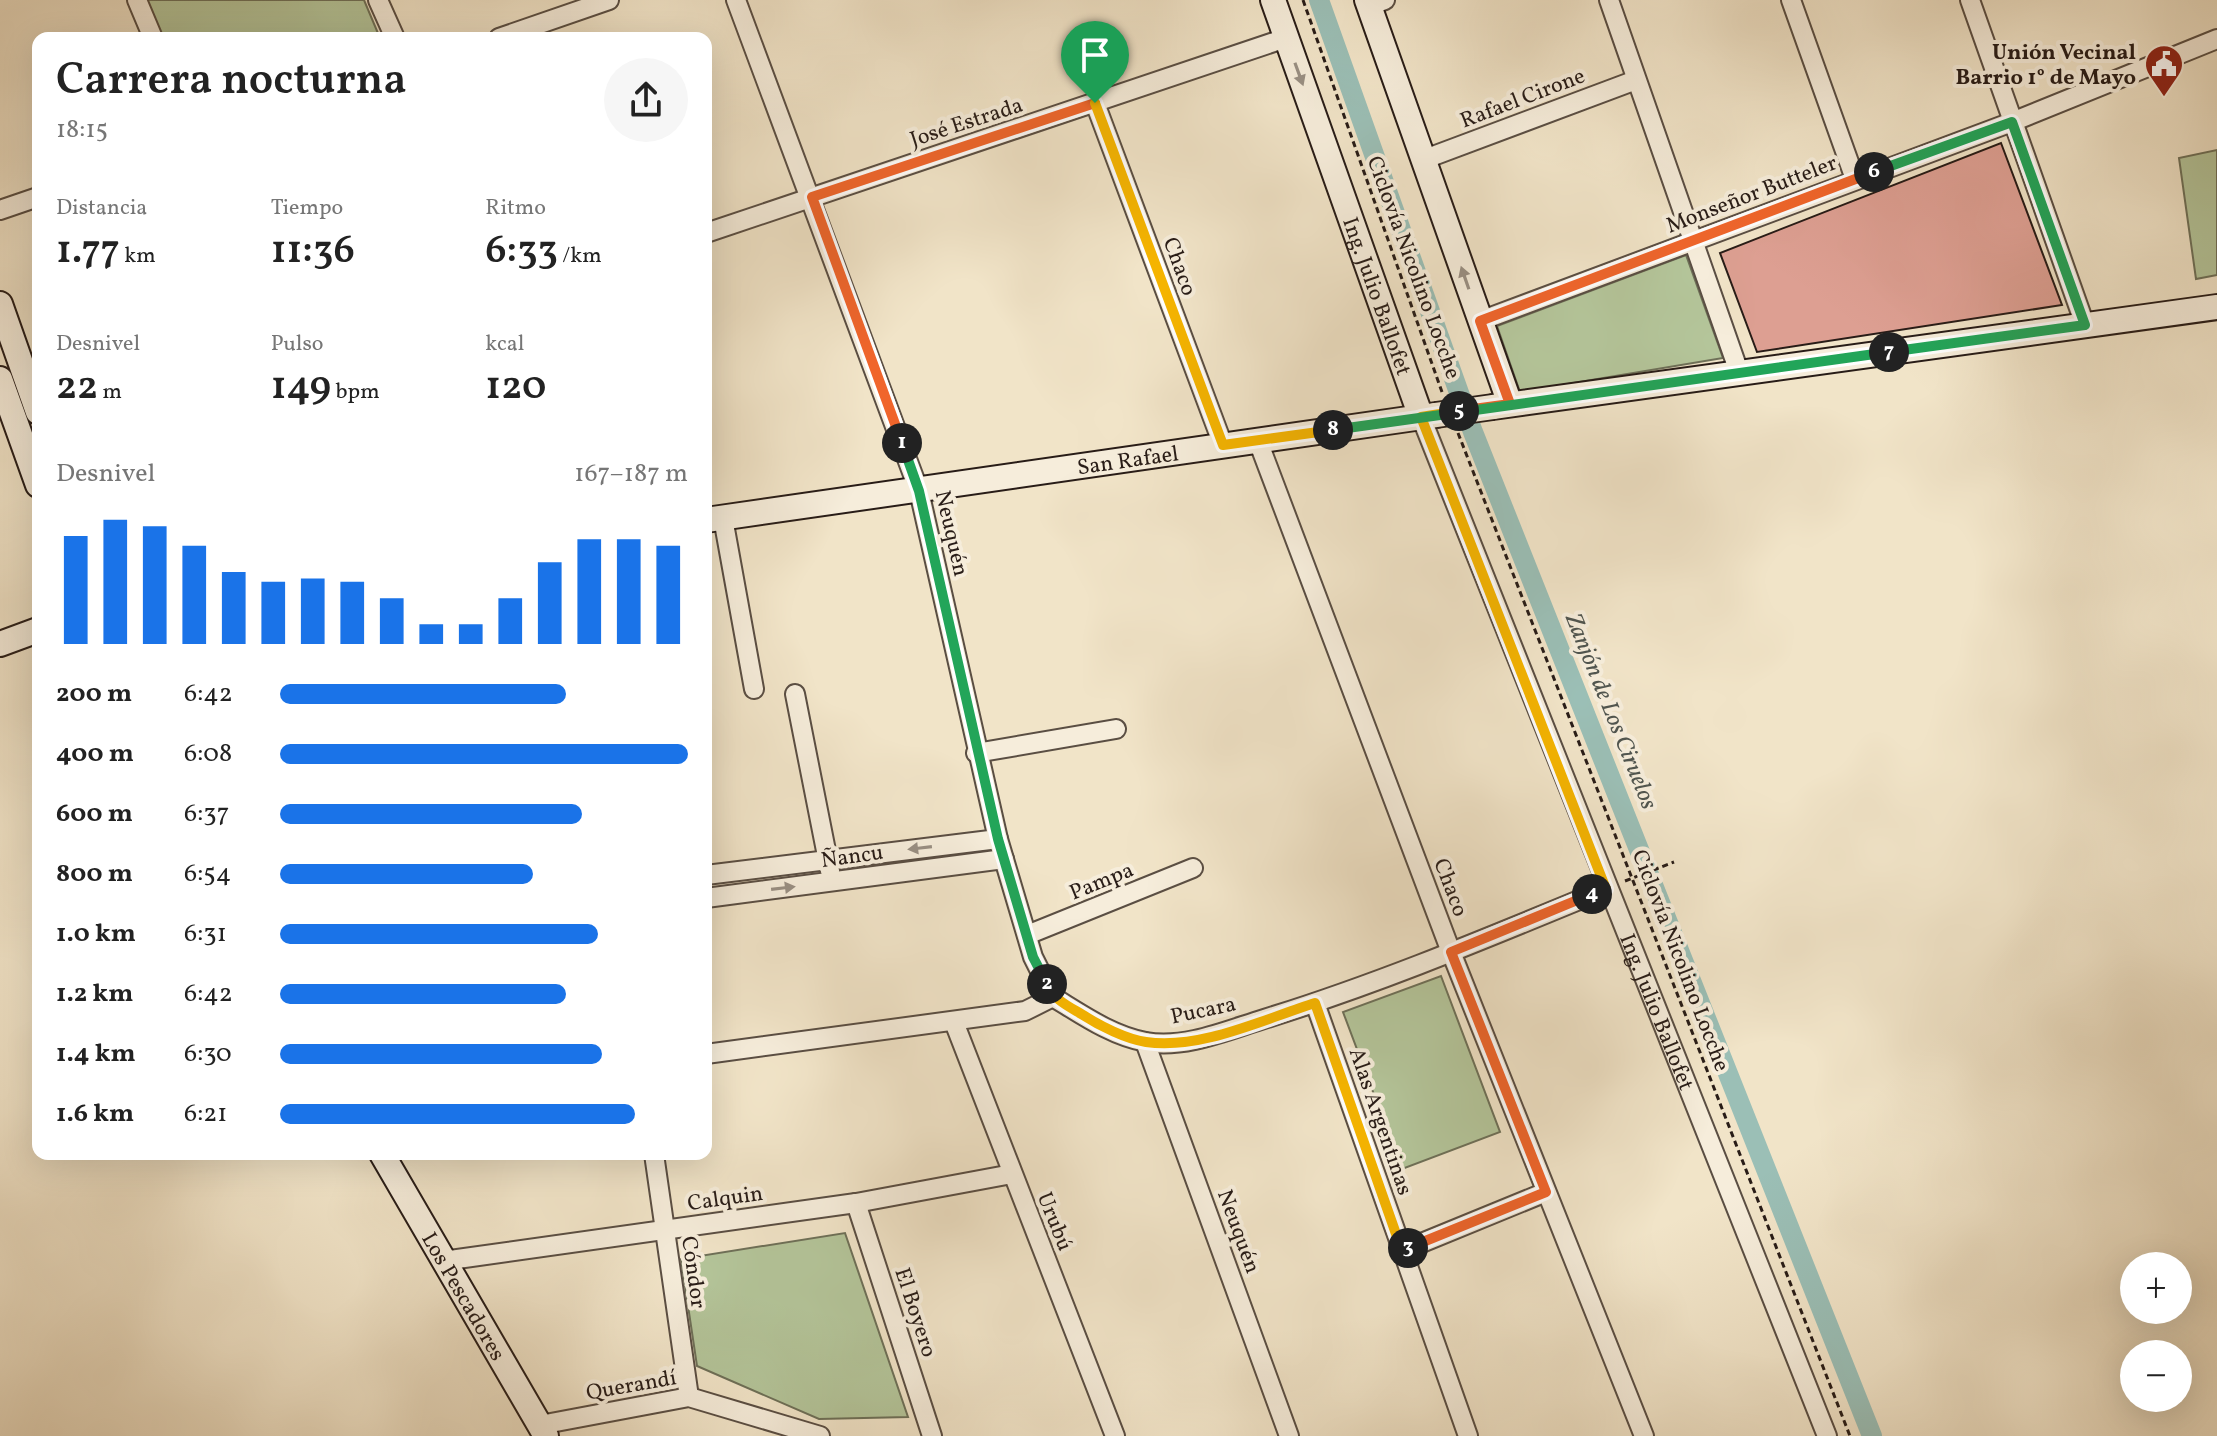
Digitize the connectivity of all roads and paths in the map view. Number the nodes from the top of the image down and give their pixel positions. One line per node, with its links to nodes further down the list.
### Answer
1 (137, 0): 11 (street)
2 (378, 0): 12 (street)
3 (609, 0): 13 (street)
4 (736, 0): 21 (street, Neuquén)
5 (1273, 0): 14 (street, Ing. Julio Ballofet)
6 (1303, 0): 34 (path, Ciclovía Nicolino Locche)
7 (1609, 0): 16 (street)
8 (1791, 0): 20 (street)
9 (1970, 0): 18 (street)
10 (1374, 2): 19 (street)
11 (150, 32)
12 (392, 32)
13 (516, 32)
14 (1286, 38): 17 (street, José Estrada); 34 (street, Ing. Julio Ballofet, one-way to 34)
15 (2217, 39): 18 (street, Monseñor Butteler)
16 (1636, 80): 19 (street, Rafael Cirone); 25 (street)
17 (1095, 103): 21 (street, José Estrada); 36 (street, Chaco)
18 (2012, 122): 20 (street, Monseñor Butteler); 29 (street)
19 (1425, 159): 28 (street, one-way to 19)
20 (1855, 179): 25 (street, Monseñor Butteler)
21 (812, 197): 24 (street, José Estrada); 38 (street, Neuquén)
22 (32, 199): 23 (street)
23 (0, 210)
24 (712, 231)
25 (1693, 241): 28 (street, Monseñor Butteler); 30 (street)
26 (0, 304): 32 (street)
27 (2217, 307): 29 (street, San Rafael)
28 (1480, 321): 33 (street)
29 (2085, 325): 30 (street, San Rafael)
30 (1739, 372): 33 (street, San Rafael)
31 (0, 379): 37 (street)
32 (32, 395)
33 (1502, 405): 34 (street, San Rafael, bridge)
34 (1439, 414): 35 (street, San Rafael); 54 (street, Ing. Julio Ballofet); 80 (path, Ciclovía Nicolino Locche)
35 (1258, 441): 36 (street, San Rafael); 57 (street, Chaco)
36 (1223, 445): 38 (street, San Rafael)
37 (32, 461)
38 (919, 491): 39 (street, San Rafael); 45 (street, Neuquén)
39 (714, 519): 42 (street)
40 (32, 632): 41 (street)
41 (0, 644)
42 (754, 689)
43 (795, 694): 48 (street)
44 (1116, 729): 45 (street)
45 (976, 753): 46 (street, Neuquén)
46 (998, 839): 47 (street, Neuquén); 48 (street, Ñancu, one-way to 48)
47 (1004, 859): 53 (street, Ñancu); 56 (street, Neuquén)
48 (828, 860): 51 (street, Ñancu); 53 (street)
49 (1674, 862): 52 (path)
50 (1193, 868): 56 (street, Pampa)
51 (712, 874)
52 (1635, 877)
53 (832, 881): 55 (street, Ñancu, one-way to 53)
54 (1606, 889): 57 (street, Pucara); 79 (street, Ing. Julio Ballofet)
55 (712, 897)
56 (1027, 935): 58 (street, Neuquén)
57 (1451, 952): 59 (street, Pucara); 66 (street, Chaco)
58 (1053, 997): 60 (street); 61 (street, Pucara)
59 (1315, 1003): 61 (street, Pucara); 69 (street, Alas Argentinas)
60 (954, 1022): 62 (street); 65 (street, Urubú)
61 (1145, 1042): 76 (street, Neuquén)
62 (712, 1053)
63 (385, 1160): 70 (street, Los Pescadores)
64 (655, 1160): 68 (street, Cóndor)
65 (1012, 1174): 67 (street, Calquin); 75 (street, Urubú)
66 (1546, 1192): 69 (street); 78 (street, Chaco)
67 (856, 1203): 68 (street, Calquin); 74 (street, El Boyero)
68 (665, 1229): 70 (street, Calquin); 71 (street, Cóndor)
69 (1402, 1251): 77 (street, Alas Argentinas)
70 (443, 1261): 72 (street, Los Pescadores)
71 (689, 1397): 72 (street, Querandí); 73 (street, Querandí)
72 (543, 1431)
73 (820, 1436)
74 (932, 1436)
75 (1115, 1436)
76 (1289, 1436)
77 (1468, 1436)
78 (1644, 1436)
79 (1827, 1436)
80 (1850, 1436)

